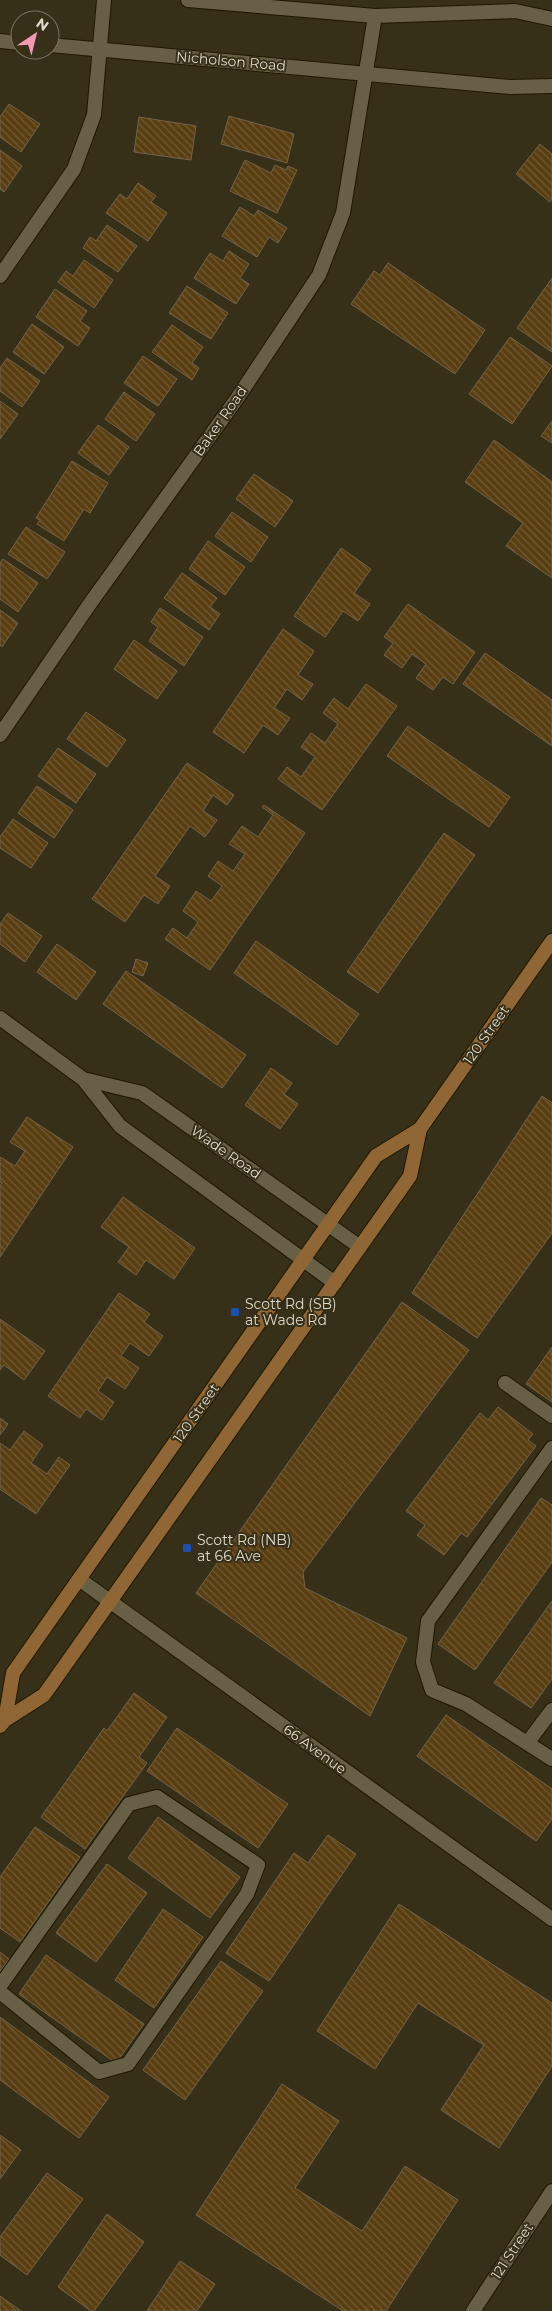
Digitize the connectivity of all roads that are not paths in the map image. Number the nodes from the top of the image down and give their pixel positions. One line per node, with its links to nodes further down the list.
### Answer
1 (104, 0): 6 (street)
2 (188, 0): 3 (street)
3 (375, 16): 4 (street); 7 (street)
4 (552, 19)
5 (60, 46): 6 (street, Nicholson Road)
6 (98, 49): 7 (street, Nicholson Road); 9 (street)
7 (364, 73): 8 (street, Nicholson Road); 10 (street, Baker Road)
8 (552, 86)
9 (0, 276)
10 (0, 735)
11 (552, 941): 14 (main road, 120 Street)
12 (0, 1018): 13 (street, Wade Road)
13 (84, 1079): 15 (street, Wade Road); 17 (street, Wade Road)
14 (420, 1128): 15 (main road, 120 Street); 16 (main road, 120 Street)
15 (328, 1224): 16 (street, Wade Road); 17 (main road, 120 Street)
16 (360, 1247): 18 (main road, 120 Street)
17 (303, 1260): 18 (street, Wade Road); 22 (main road, 120 Street)
18 (335, 1283): 23 (main road, 120 Street)
19 (505, 1383): 20 (street)
20 (552, 1416)
21 (552, 1448): 26 (street)
22 (78, 1579): 23 (street, 66 Avenue); 25 (main road, 120 Street)
23 (110, 1601): 25 (main road, 120 Street); 28 (street, 66 Avenue)
24 (552, 1710): 26 (street)
25 (2, 1723)
26 (528, 1742): 27 (street)
27 (552, 1759)
28 (552, 1919)
29 (0, 1986): 30 (street)
30 (0, 1992)
31 (552, 2191): 32 (street, 121 Street)
32 (473, 2311)

